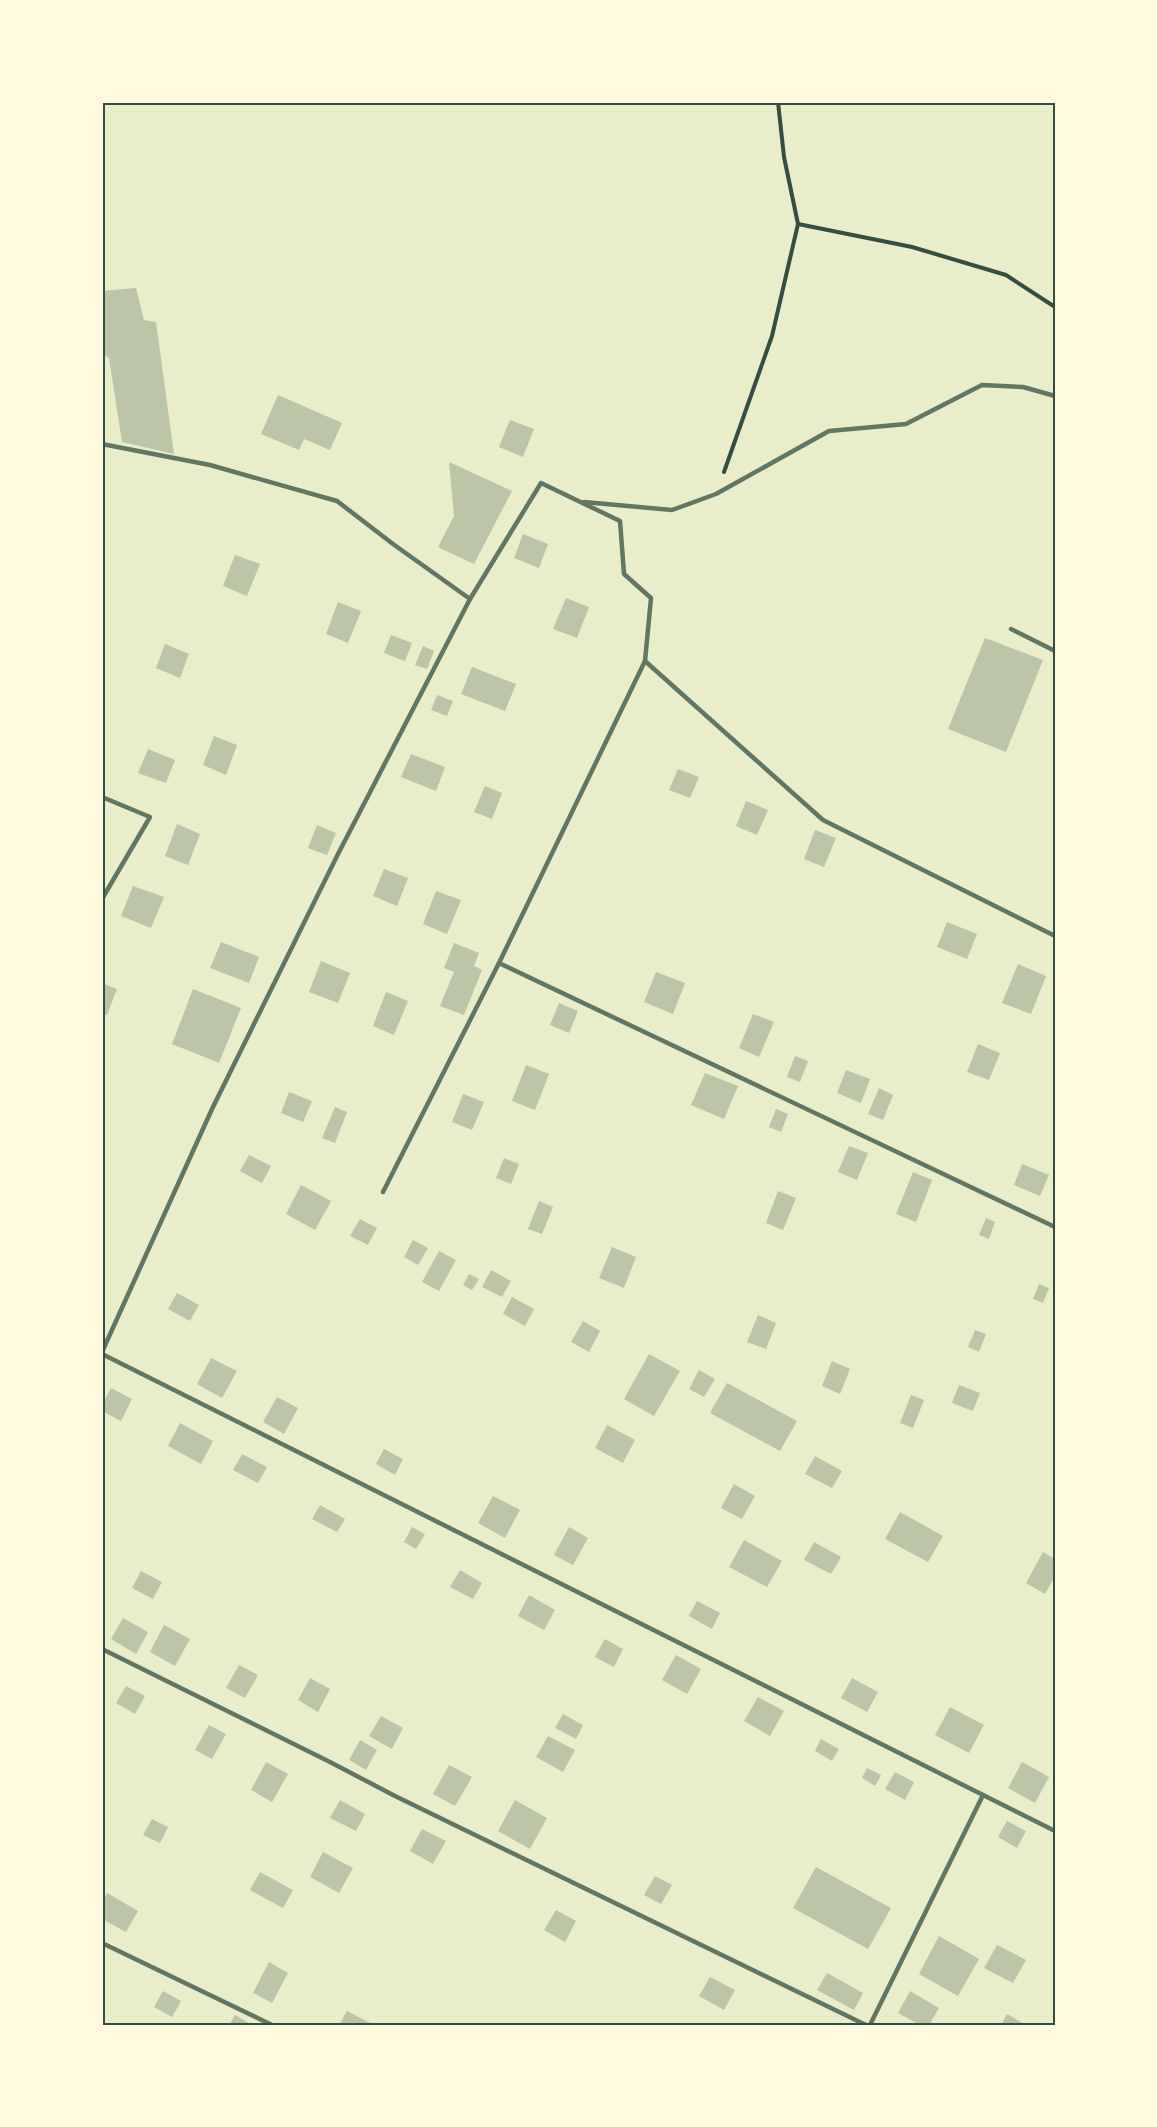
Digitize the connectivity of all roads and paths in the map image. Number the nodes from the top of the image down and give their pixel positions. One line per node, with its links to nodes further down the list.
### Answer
1 (778, 102): 2 (path)
2 (798, 224): 3 (path); 6 (path)
3 (1055, 307)
4 (1055, 396): 6 (lane)
5 (102, 444): 8 (lane)
6 (716, 494): 7 (lane)
7 (582, 501): 8 (lane); 11 (lane)
8 (470, 599): 18 (lane)
9 (1011, 629): 10 (lane)
10 (1055, 651)
11 (645, 661): 14 (lane); 15 (lane)
12 (102, 797): 13 (lane)
13 (102, 899)
14 (1055, 936)
15 (499, 963): 16 (lane); 17 (lane)
16 (383, 1192)
17 (1055, 1227)
18 (102, 1353): 20 (lane)
19 (102, 1649): 24 (lane)
20 (983, 1795): 21 (lane); 24 (lane)
21 (1055, 1831)
22 (102, 1943): 23 (lane)
23 (272, 2025)
24 (868, 2025)

